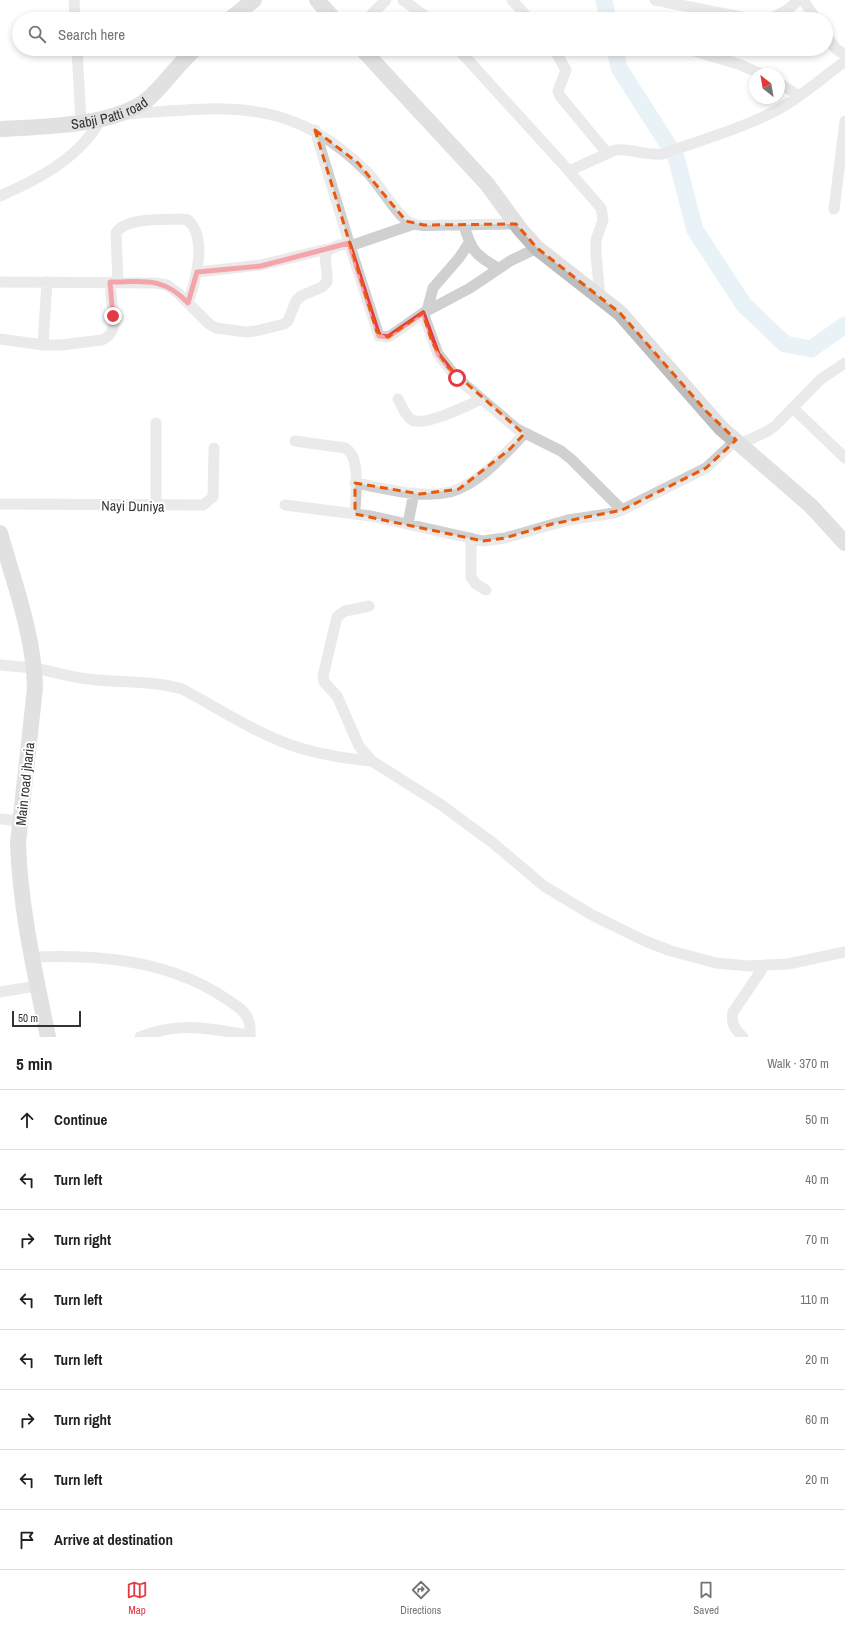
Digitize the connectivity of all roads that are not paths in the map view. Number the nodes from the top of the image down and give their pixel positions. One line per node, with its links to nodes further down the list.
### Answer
1 (74, 0): 10 (street)
2 (254, 0): 11 (street)
3 (317, 0): 12 (street)
4 (386, 0): 13 (street)
5 (403, 0): 14 (street)
6 (512, 0): 15 (street)
7 (655, 0): 16 (street)
8 (799, 0): 17 (street)
9 (803, 0): 18 (street)
10 (75, 12)
11 (239, 12)
12 (328, 12)
13 (374, 12)
14 (419, 12)
15 (523, 12)
16 (716, 12)
17 (783, 12)
18 (811, 12)
19 (833, 45): 20 (street)
20 (845, 55)
21 (77, 56): 34 (street)
22 (188, 56): 31 (street, Sabji Patti road)
23 (368, 56): 42 (street)
24 (464, 56): 38 (street)
25 (558, 56): 37 (street)
26 (711, 56): 28 (street)
27 (845, 61): 30 (street)
28 (749, 69)
29 (785, 87): 30 (street)
30 (799, 96): 37 (street)
31 (121, 114): 32 (street, Sabji Patti road); 36 (street)
32 (102, 118): 34 (street, Sabji Patti road); 39 (street)
33 (845, 121): 40 (street)
34 (81, 122): 35 (street, Sabji Patti road)
35 (0, 129)
36 (315, 130): 41 (street); 45 (street)
37 (607, 153): 38 (street)
38 (569, 171): 53 (street)
39 (0, 196)
40 (834, 209)
41 (414, 224): 43 (street); 45 (street)
42 (516, 224): 43 (street); 46 (street)
43 (464, 225): 44 (street)
44 (469, 243): 48 (street); 55 (street)
45 (349, 244): 47 (street); 55 (street)
46 (537, 248): 48 (street); 53 (street)
47 (327, 249): 49 (street); 54 (street)
48 (498, 268): 55 (street)
49 (197, 272): 52 (street); 54 (street)
50 (0, 282): 51 (street)
51 (47, 282): 52 (street); 57 (street)
52 (114, 282): 54 (street); 57 (street)
53 (600, 297): 65 (street)
54 (188, 303)
55 (425, 312): 60 (street)
56 (0, 339): 57 (street)
57 (43, 345)
58 (845, 363): 61 (street)
59 (398, 399): 60 (street)
60 (482, 399): 63 (street)
61 (794, 408): 65 (street); 67 (street)
62 (156, 423): 72 (street)
63 (524, 434): 69 (street); 73 (street)
64 (296, 441): 68 (street)
65 (738, 442): 73 (street); 78 (street)
66 (214, 448): 72 (street, Nayi Duniya)
67 (845, 458)
68 (355, 483): 69 (street); 74 (street)
69 (414, 493): 75 (street)
70 (0, 504): 72 (street, Nayi Duniya)
71 (285, 505): 74 (street)
72 (156, 506)
73 (622, 510): 77 (street)
74 (355, 514): 75 (street)
75 (408, 523): 77 (street)
76 (0, 533): 82 (street, Main road jharia)
77 (471, 538): 79 (street)
78 (845, 543)
79 (486, 590)
80 (369, 606): 83 (street)
81 (0, 665): 82 (street)
82 (35, 668): 83 (street); 85 (street, Main road jharia)
83 (372, 761): 88 (street)
84 (0, 818): 85 (street)
85 (21, 821): 87 (street, Main road jharia)
86 (845, 952): 88 (street)
87 (32, 957): 89 (street, Main road jharia); 91 (street)
88 (765, 965): 94 (street)
89 (36, 986): 90 (street); 92 (street, Main road jharia)
90 (0, 992)
91 (250, 1036): 93 (street)
92 (48, 1037)
93 (140, 1037)
94 (743, 1037)

